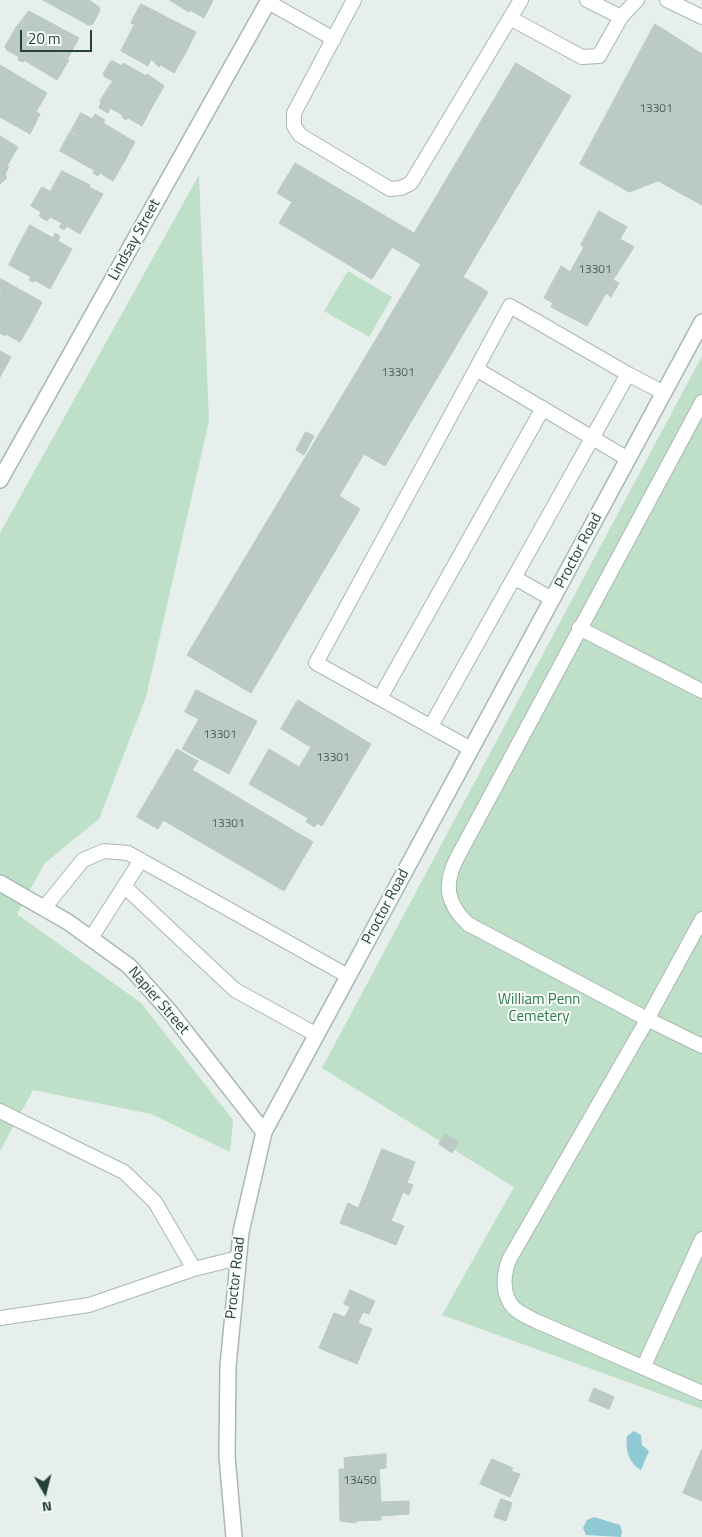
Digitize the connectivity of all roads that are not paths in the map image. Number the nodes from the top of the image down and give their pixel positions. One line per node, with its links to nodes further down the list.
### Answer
1 (354, 0): 10 (lane)
2 (521, 0): 9 (lane)
3 (587, 0): 7 (lane)
4 (637, 0): 7 (lane)
5 (667, 0): 8 (lane)
6 (268, 1): 10 (lane); 19 (street, Lindsay Street)
7 (621, 17): 9 (lane)
8 (702, 17)
9 (510, 18): 10 (lane)
10 (334, 39)
11 (702, 322): 14 (street, Proctor Road)
12 (476, 369): 13 (lane); 16 (lane); 24 (lane)
13 (628, 374): 14 (lane); 17 (lane)
14 (664, 393): 18 (street, Proctor Road)
15 (702, 402): 22 (lane)
16 (543, 408): 17 (lane); 24 (lane)
17 (594, 438): 18 (lane); 20 (lane)
18 (628, 459): 21 (street, Proctor Road)
19 (0, 480)
20 (514, 578): 21 (lane); 25 (lane)
21 (552, 599): 26 (street, Proctor Road)
22 (579, 628): 23 (lane); 34 (lane)
23 (702, 691)
24 (380, 698): 25 (lane)
25 (431, 726): 26 (lane)
26 (471, 749): 33 (street, Proctor Road)
27 (140, 860): 29 (lane); 30 (lane); 33 (lane)
28 (0, 883): 30 (street, Napier Street)
29 (124, 886): 32 (lane); 35 (lane)
30 (44, 908): 32 (street, Napier Street)
31 (702, 919): 34 (lane)
32 (91, 938): 38 (street, Napier Street)
33 (348, 976): 35 (street, Proctor Road)
34 (648, 1020): 36 (lane); 43 (lane)
35 (317, 1035): 38 (street, Proctor Road)
36 (702, 1046)
37 (0, 1112): 41 (lane)
38 (264, 1132): 40 (street, Proctor Road)
39 (702, 1239): 43 (lane)
40 (238, 1258): 41 (lane); 45 (street, Proctor Road)
41 (194, 1269): 42 (lane)
42 (0, 1318)
43 (643, 1368): 44 (lane)
44 (702, 1393)
45 (234, 1537)

